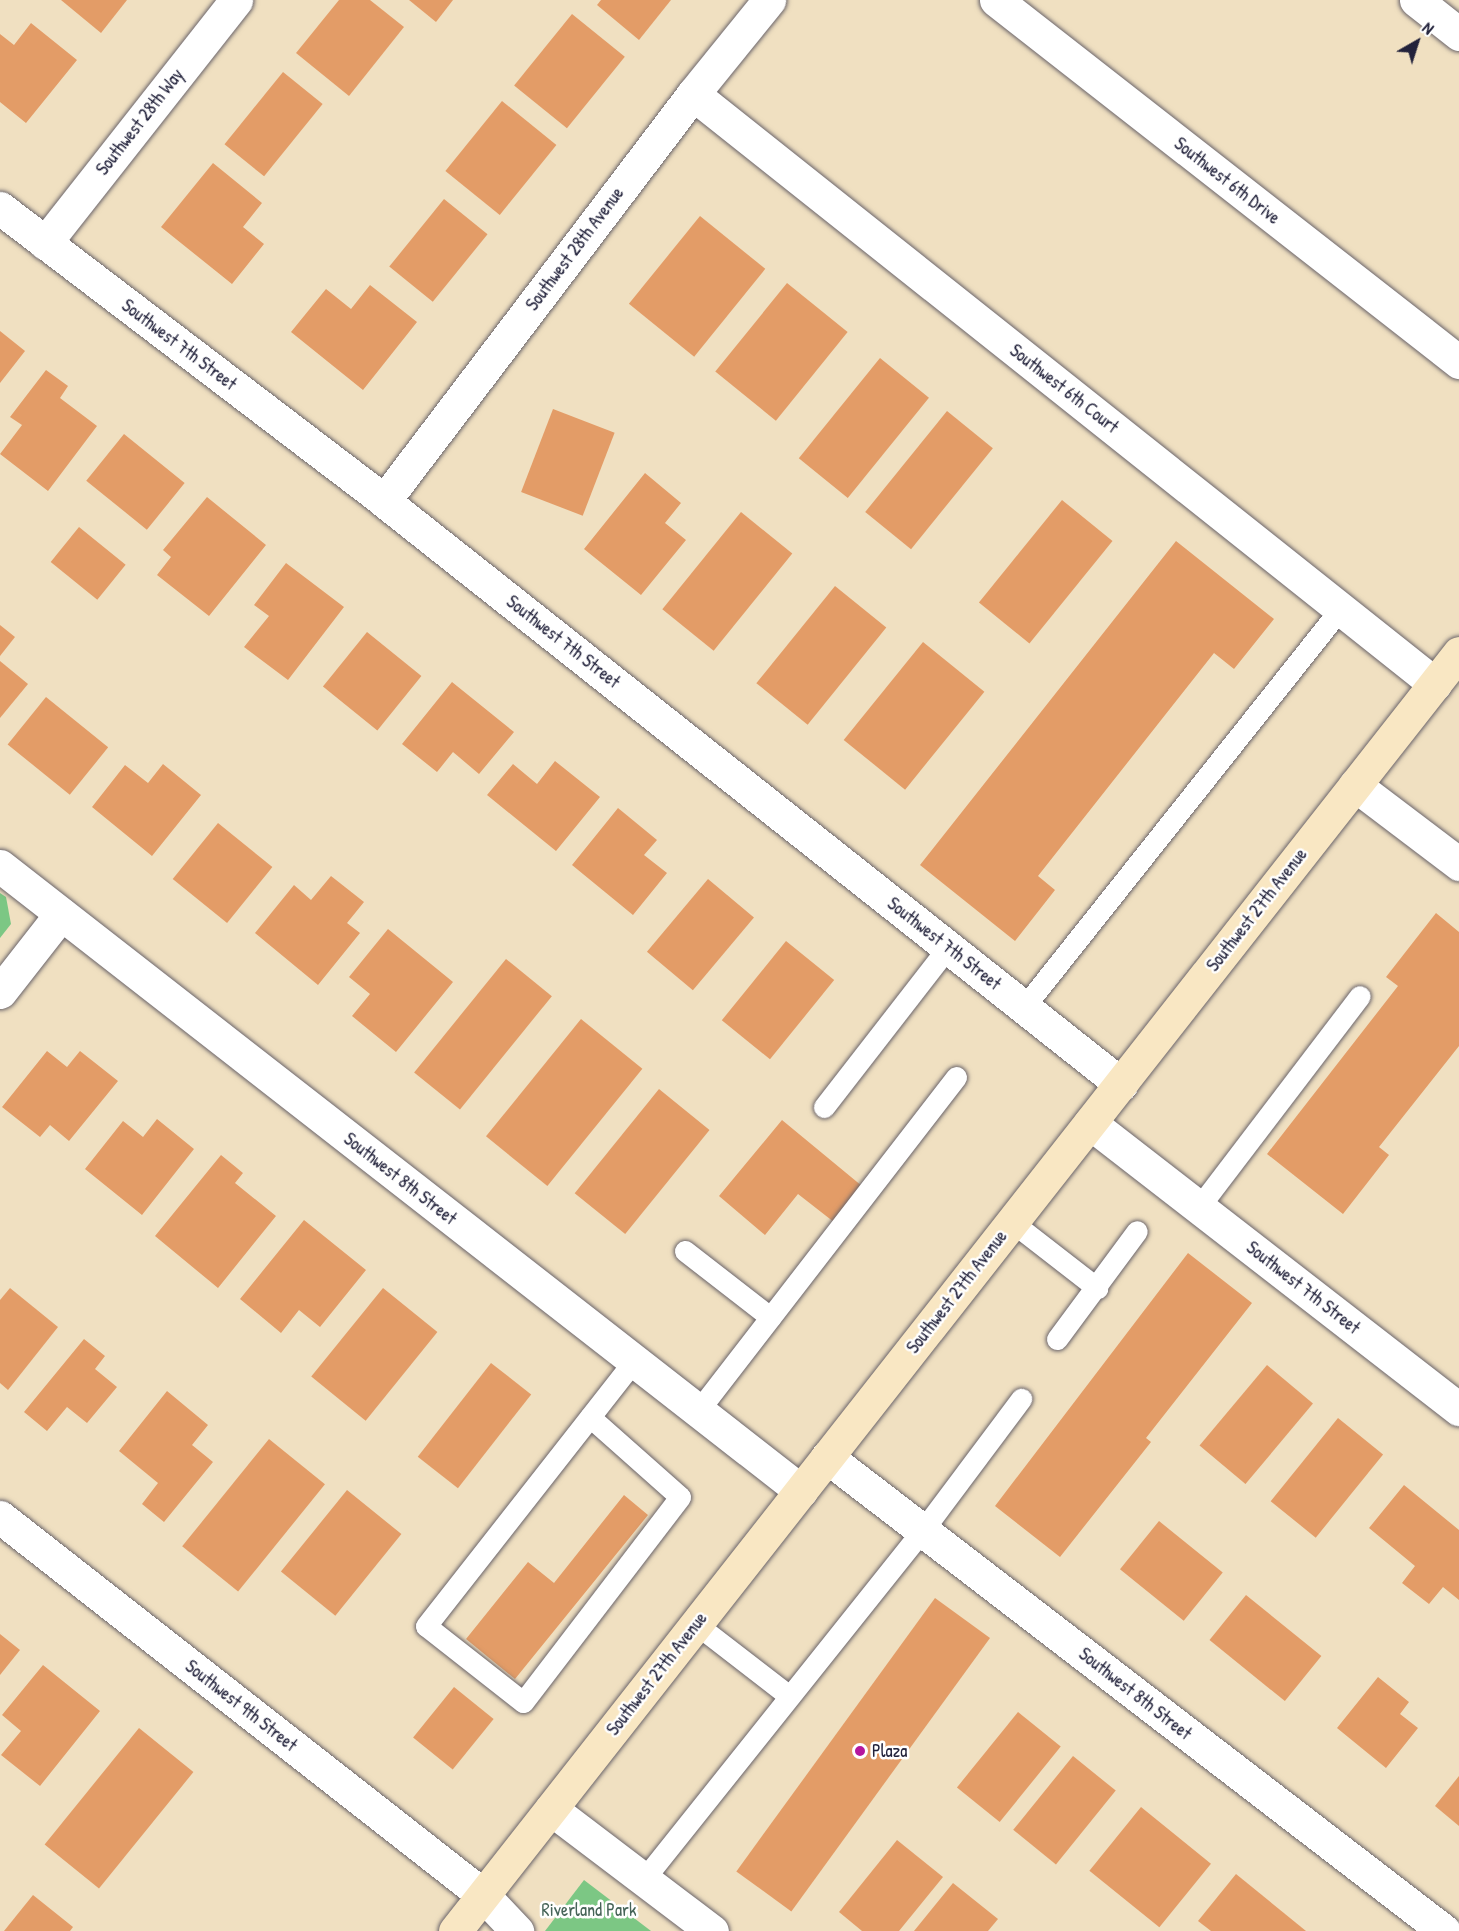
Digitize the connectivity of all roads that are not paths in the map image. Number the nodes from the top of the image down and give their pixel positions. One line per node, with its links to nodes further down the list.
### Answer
1 (236, 0): 8 (street, Southwest 28th Way)
2 (769, 0): 6 (street, Southwest 28th Avenue)
3 (996, 0): 9 (street, Southwest 6th Drive)
4 (1416, 0): 5 (street)
5 (1459, 34)
6 (693, 94): 10 (street, Southwest 28th Avenue); 11 (street, Southwest 6th Court)
7 (0, 208): 8 (street, Southwest 7th Street)
8 (45, 243): 10 (street, Southwest 7th Street)
9 (1459, 362)
10 (384, 501): 18 (street, Southwest 7th Street)
11 (1341, 608): 13 (street, Southwest 6th Court); 21 (lane)
12 (1459, 653): 13 (street, Southwest 27th Avenue)
13 (1435, 684): 14 (street, Southwest 27th Avenue)
14 (1355, 785): 15 (street); 23 (street, Southwest 27th Avenue)
15 (1459, 864)
16 (0, 866): 17 (street, Southwest 8th Street)
17 (61, 914): 19 (street); 33 (street, Southwest 8th Street)
18 (948, 947): 21 (street, Southwest 7th Street); 24 (lane)
19 (0, 992)
20 (1360, 996): 26 (lane)
21 (1024, 1007): 23 (street, Southwest 7th Street)
22 (956, 1077): 31 (lane)
23 (1121, 1084): 25 (street, Southwest 27th Avenue)
24 (824, 1107)
25 (1090, 1123): 26 (street, Southwest 7th Street); 27 (street, Southwest 27th Avenue)
26 (1199, 1207): 35 (street, Southwest 7th Street)
27 (1012, 1222): 30 (lane); 38 (street, Southwest 27th Avenue)
28 (1137, 1231): 30 (lane)
29 (685, 1251): 31 (lane)
30 (1097, 1288): 32 (lane)
31 (770, 1317): 36 (lane)
32 (1058, 1339)
33 (634, 1361): 36 (street, Southwest 8th Street); 37 (lane)
34 (1021, 1399): 41 (lane)
35 (1459, 1409)
36 (698, 1411): 39 (street, Southwest 8th Street)
37 (590, 1417): 37 (lane)
38 (827, 1457): 39 (street, Southwest 27th Avenue); 41 (street, Southwest 8th Street)
39 (801, 1491): 42 (street, Southwest 27th Avenue)
40 (0, 1517): 46 (street, Southwest 9th Street)
41 (923, 1530): 43 (lane); 50 (street, Southwest 8th Street)
42 (696, 1624): 43 (lane); 44 (street, Southwest 27th Avenue)
43 (789, 1696): 45 (lane)
44 (551, 1809): 45 (street); 46 (street, Southwest 27th Avenue)
45 (644, 1879): 49 (street)
46 (483, 1896): 47 (street, Southwest 27th Avenue); 48 (street, Southwest 9th Street)
47 (455, 1931)
48 (517, 1931)
49 (712, 1931)
50 (1444, 1931)

